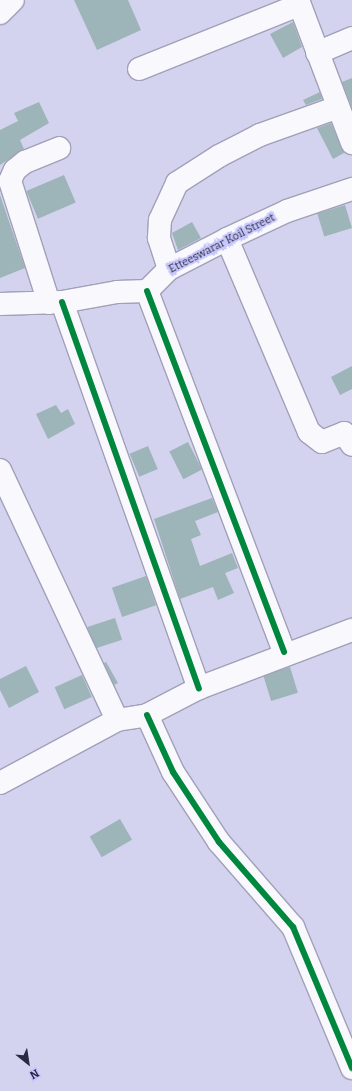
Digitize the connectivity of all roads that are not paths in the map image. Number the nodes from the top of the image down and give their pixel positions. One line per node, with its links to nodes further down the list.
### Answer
1 (13, 0): 3 (street)
2 (298, 3): 5 (street); 6 (street)
3 (0, 12)
4 (352, 38): 5 (street)
5 (317, 53): 7 (street)
6 (139, 69)
7 (344, 113): 8 (street); 12 (street)
8 (352, 143)
9 (59, 148): 14 (street)
10 (352, 189): 11 (street, Etteeswarar Koil Street)
11 (227, 239): 12 (street, Etteeswarar Koil Street); 16 (street)
12 (169, 268): 13 (street, Etteeswarar Koil Street)
13 (147, 292): 14 (street); 19 (street)
14 (56, 302): 15 (street); 20 (street)
15 (0, 304)
16 (352, 445)
17 (0, 470): 22 (street)
18 (352, 630): 19 (street)
19 (284, 652): 20 (street)
20 (199, 688): 21 (street)
21 (147, 715): 22 (street); 24 (street)
22 (117, 720): 23 (street)
23 (0, 783)
24 (352, 1068)

